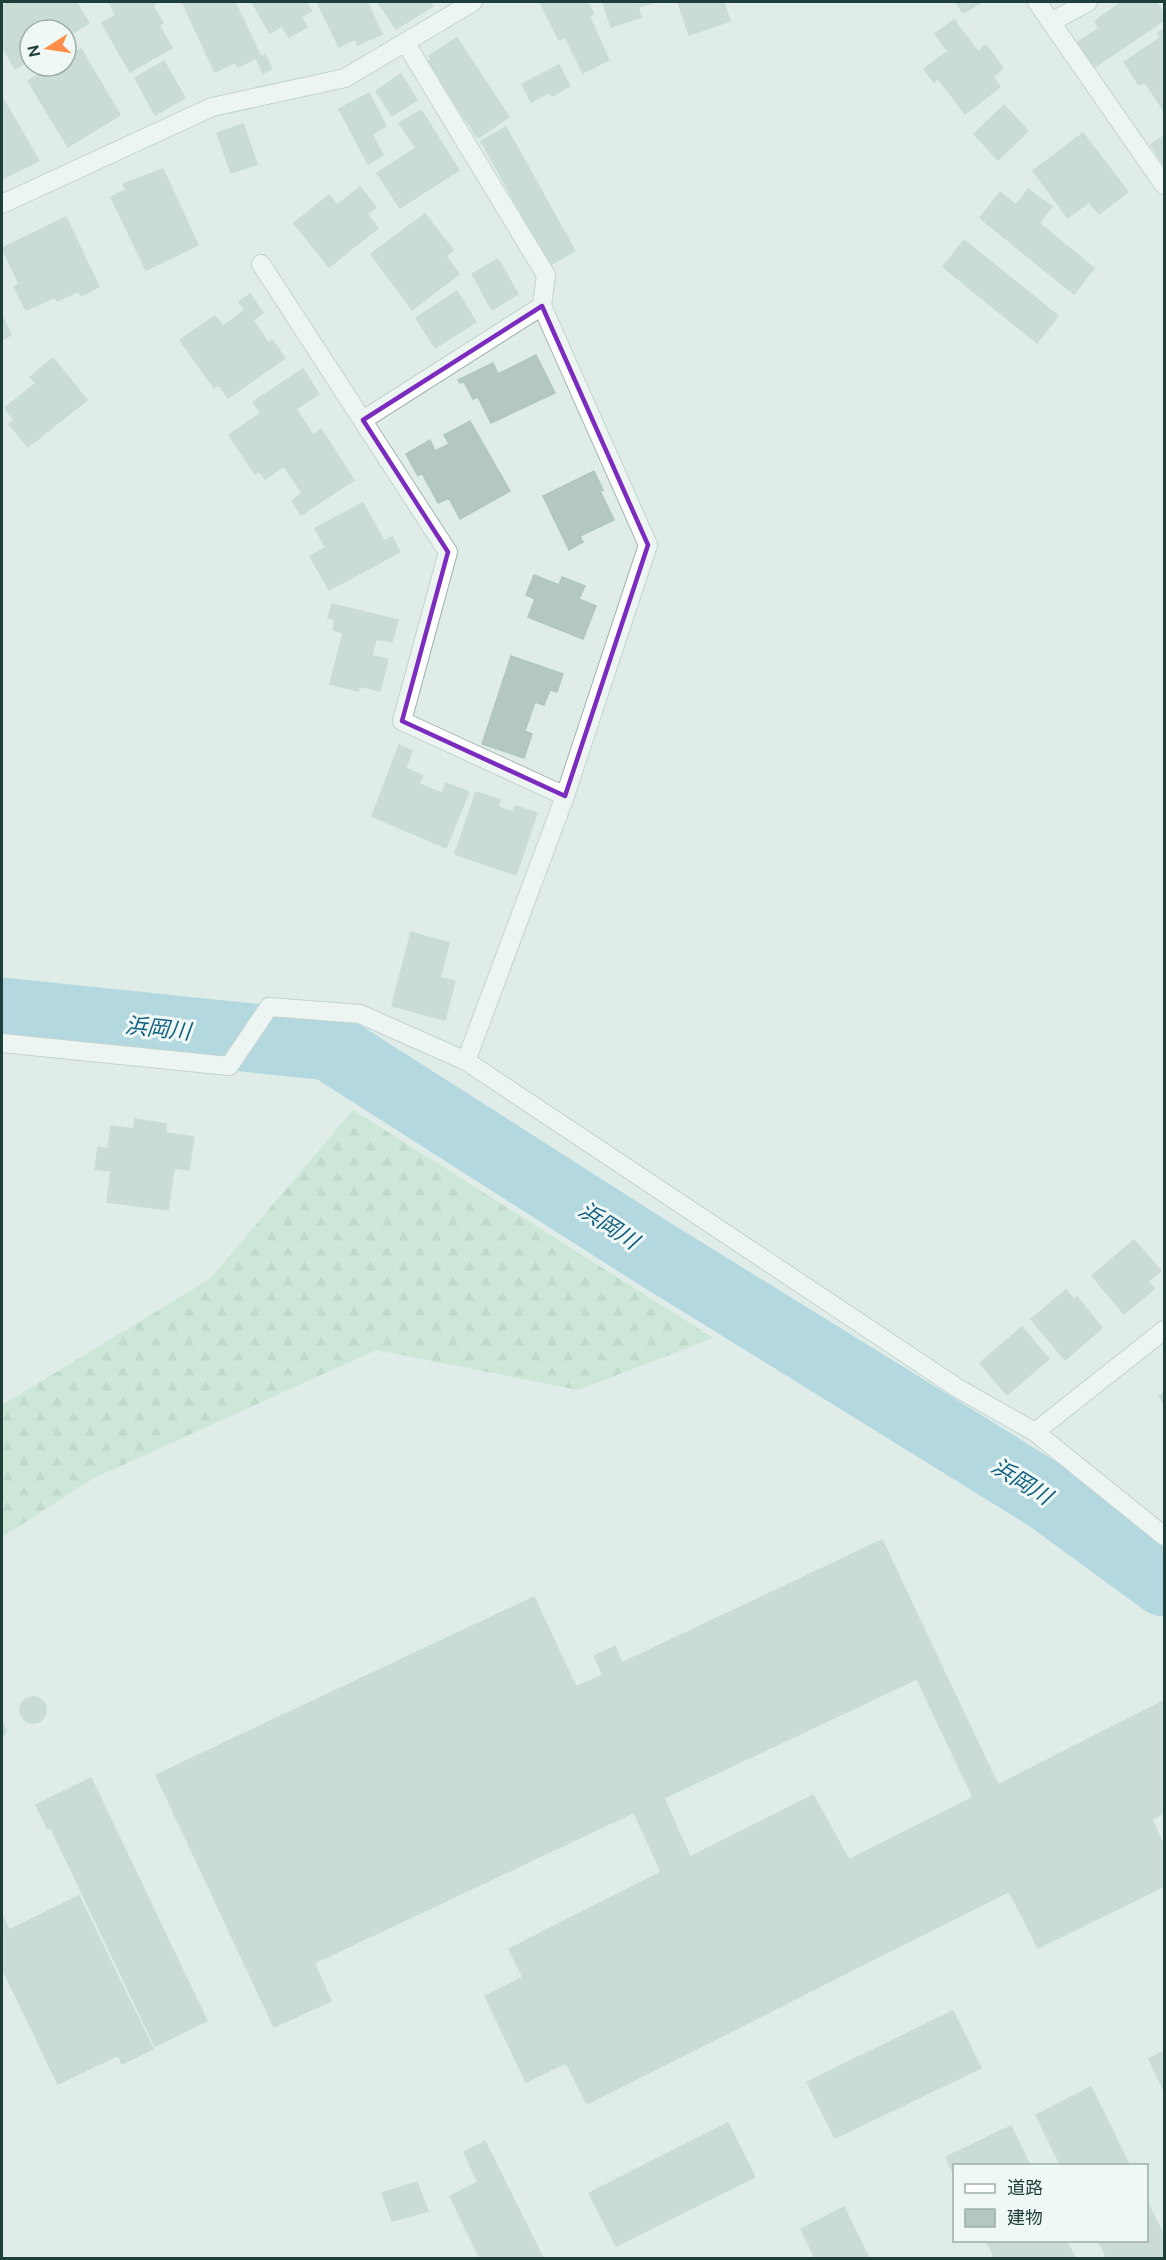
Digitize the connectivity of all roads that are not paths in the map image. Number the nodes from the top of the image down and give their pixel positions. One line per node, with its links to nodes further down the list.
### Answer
1 (473, 2): 5 (street)
2 (1038, 2): 4 (street)
3 (1088, 2): 4 (street)
4 (1051, 22): 6 (street)
5 (405, 42): 7 (street); 9 (street)
6 (1164, 185)
7 (2, 204)
8 (261, 264): 10 (street)
9 (542, 306): 10 (street); 11 (street)
10 (363, 420): 11 (street)
11 (565, 796): 13 (street)
12 (2, 1043): 13 (street)
13 (466, 1061): 15 (street)
14 (1164, 1330): 15 (street)
15 (1035, 1432): 16 (street)
16 (1164, 1536)

